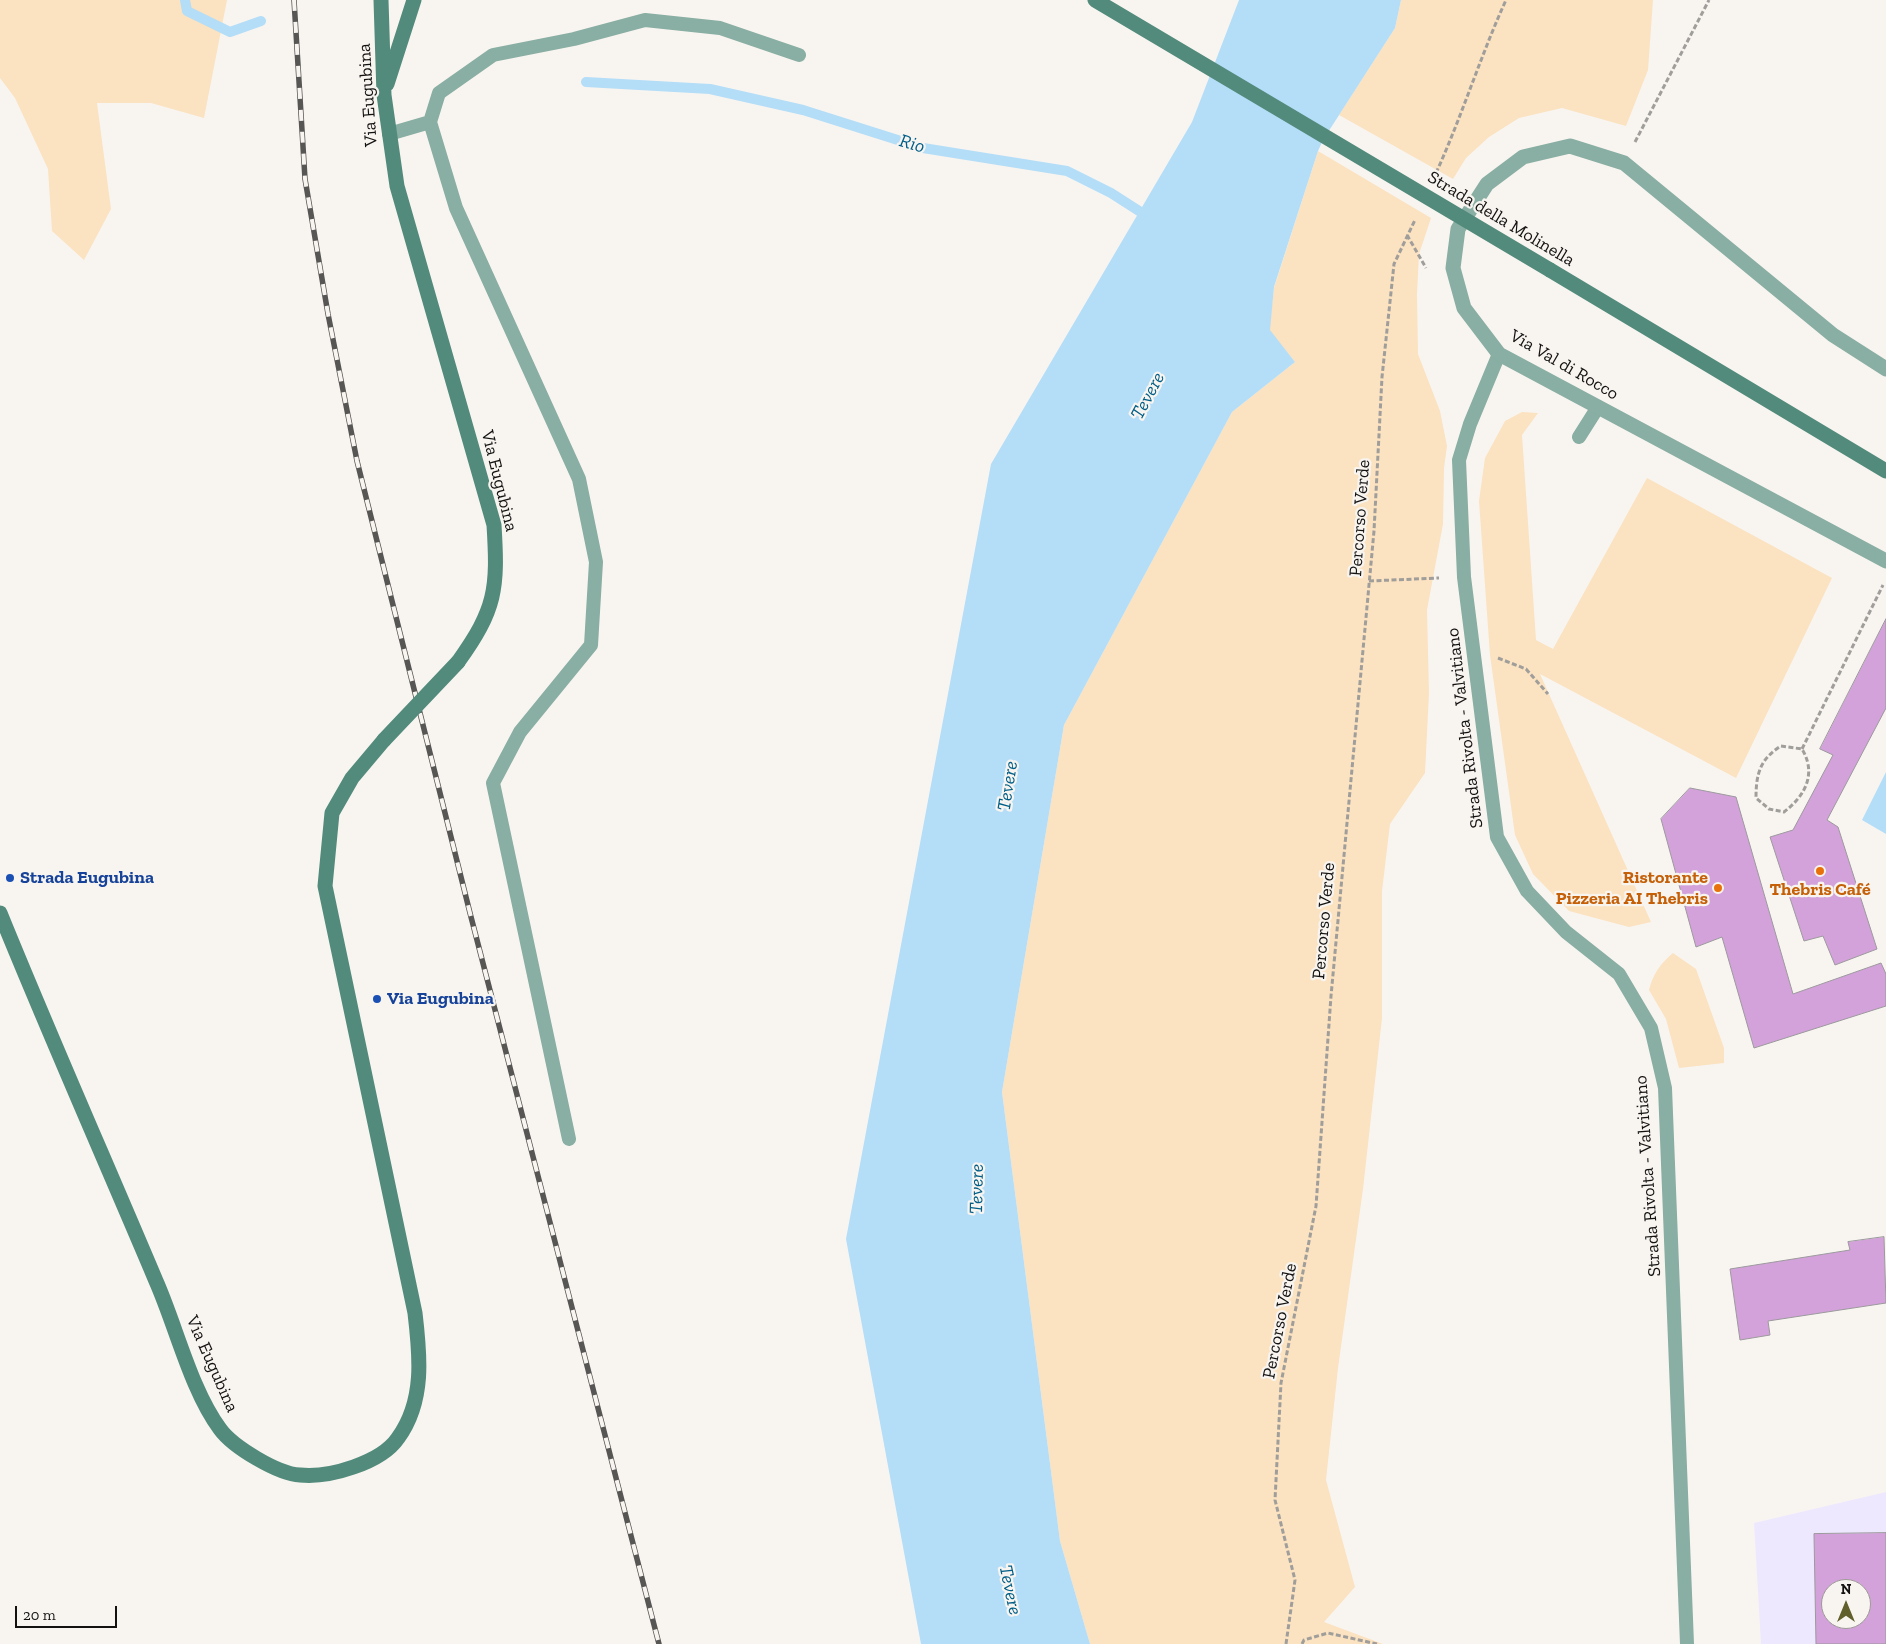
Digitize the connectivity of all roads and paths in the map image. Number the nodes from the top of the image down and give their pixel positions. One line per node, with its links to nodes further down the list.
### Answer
1 (382, 0): 7 (street, Via Eugubina)
2 (414, 0): 7 (street)
3 (1095, 0): 19 (street, Strada della Molinella, bridge)
4 (1506, 0): 11 (path)
5 (1709, 0): 10 (path)
6 (799, 55): 8 (lane)
7 (384, 95): 9 (street, Via Eugubina)
8 (430, 122): 9 (lane); 28 (lane)
9 (389, 134): 27 (street, Via Eugubina, bridge)
10 (1624, 163): 15 (street, Via Val di Rocco); 16 (street, Via Val di Rocco)
11 (1435, 175)
12 (1416, 218): 13 (path, Percorso Verde)
13 (1407, 235): 14 (path); 23 (path, Percorso Verde)
14 (1426, 268)
15 (1499, 354): 17 (street, Via Val di Rocco); 21 (lane, Strada Rivolta - Valvitiano)
16 (1886, 369)
17 (1598, 407): 18 (lane); 20 (street, Via Val di Rocco)
18 (1579, 437)
19 (1886, 471)
20 (1886, 561)
21 (1464, 577): 23 (path); 24 (lane, Strada Rivolta - Valvitiano)
22 (1886, 580): 26 (path)
23 (1369, 581): 29 (path, Percorso Verde)
24 (1474, 648): 25 (path); 32 (lane, Strada Rivolta - Valvitiano)
25 (1548, 694)
26 (1802, 749): 26 (path)
27 (0, 913)
28 (568, 1139)
29 (1286, 1644)
30 (1302, 1644): 31 (path)
31 (1377, 1644)
32 (1687, 1644)

